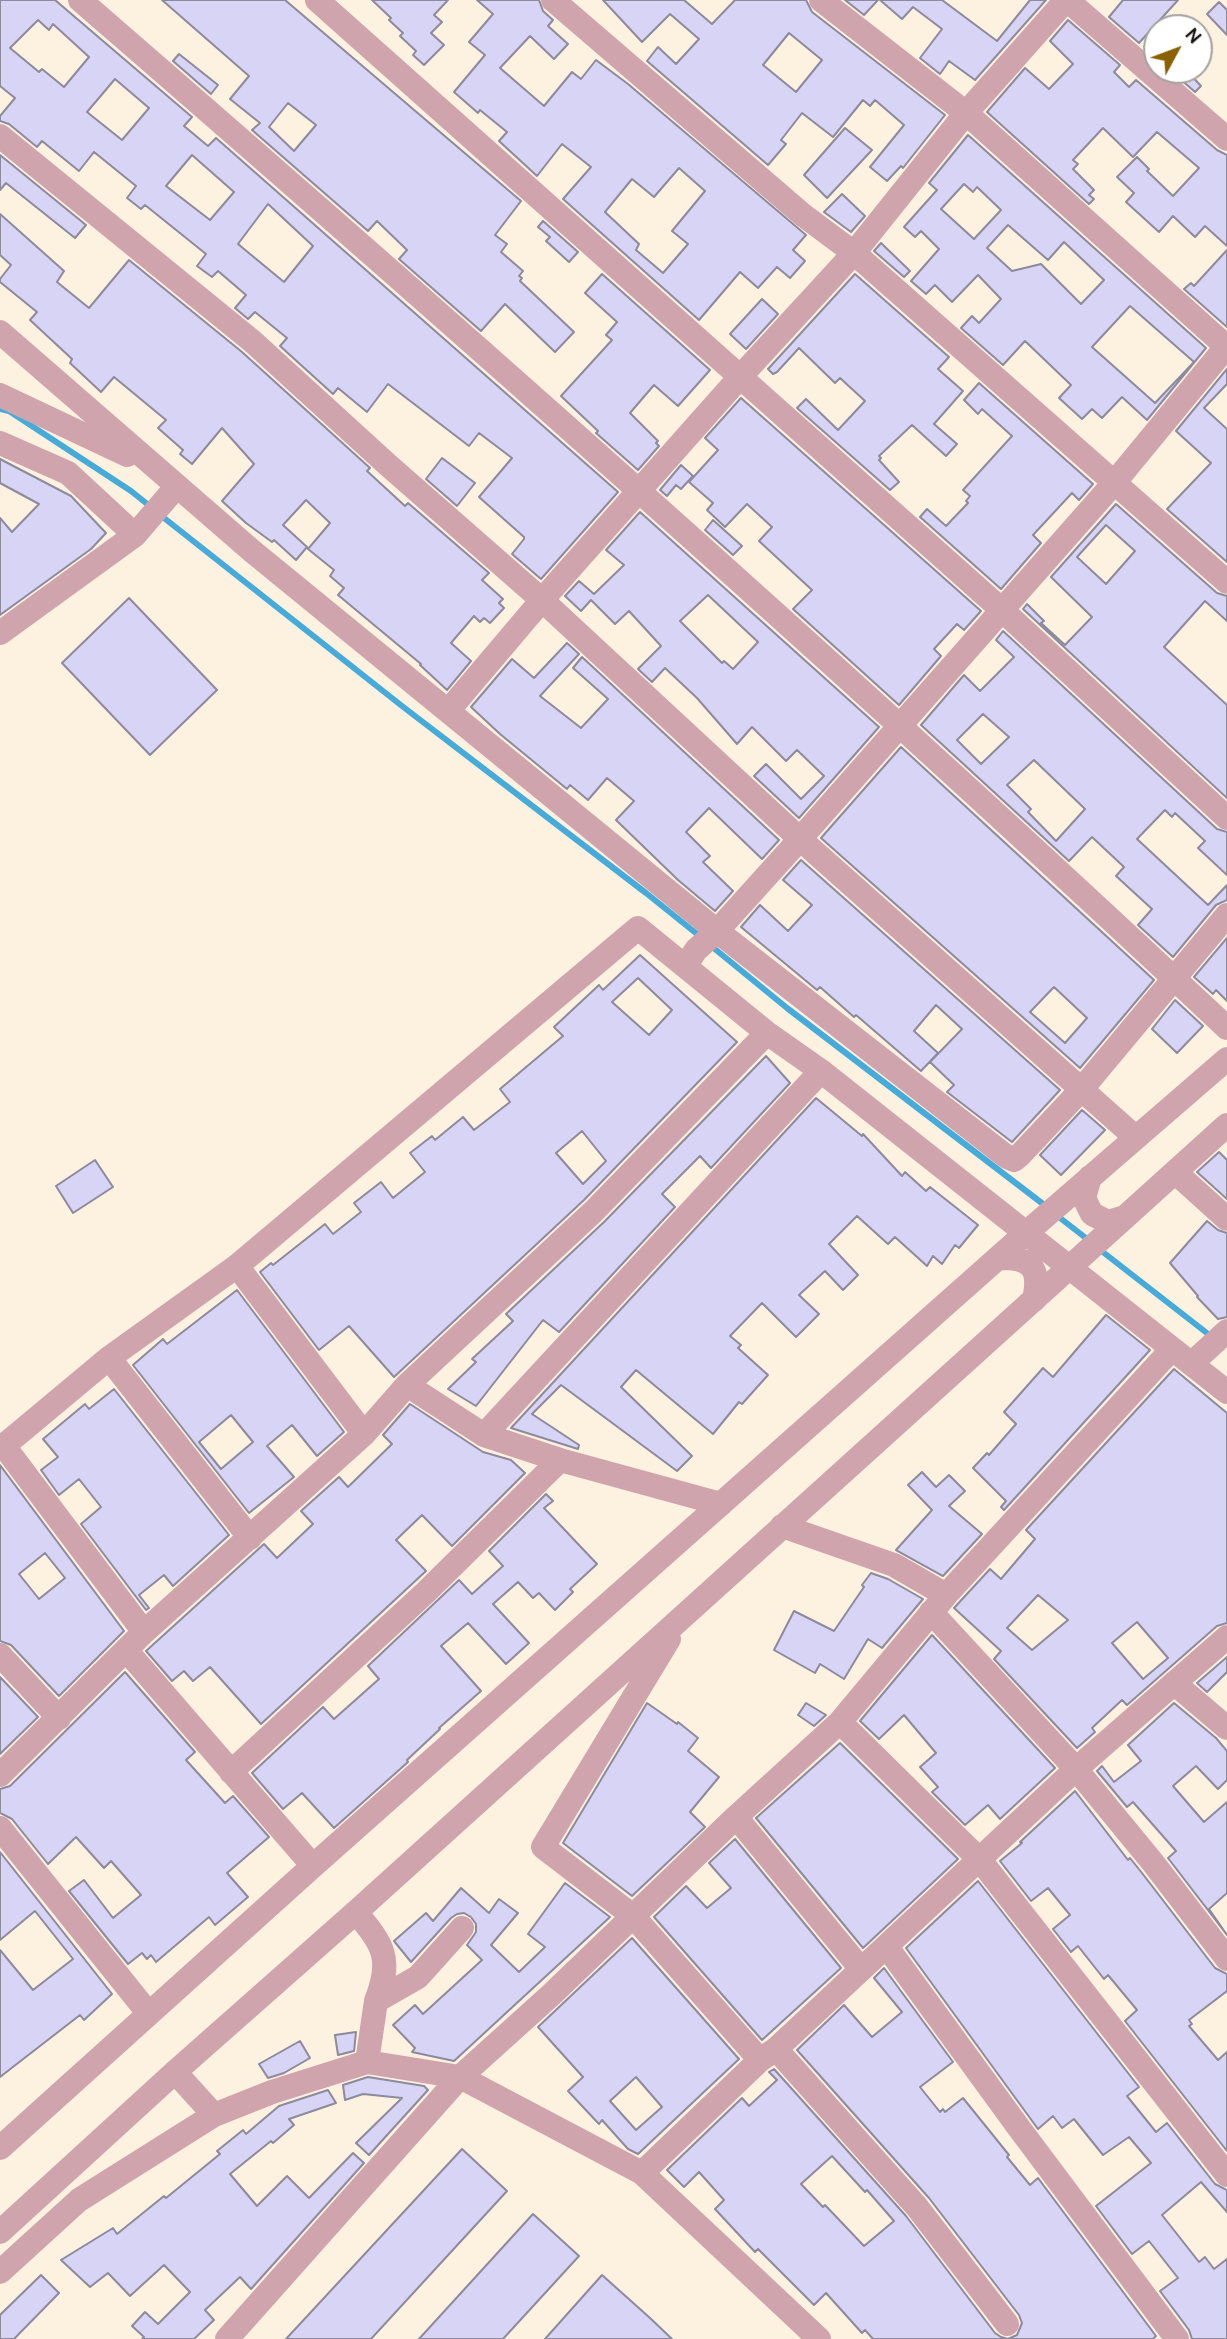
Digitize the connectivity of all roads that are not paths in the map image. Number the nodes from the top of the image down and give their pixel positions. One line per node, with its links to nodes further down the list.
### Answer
1 (80, 0): 18 (street)
2 (317, 0): 12 (street)
3 (553, 0): 9 (street)
4 (821, 0): 6 (street)
5 (1066, 0): 6 (street); 8 (street)
6 (966, 113): 9 (street); 11 (street)
7 (0, 136): 21 (street)
8 (1227, 139)
9 (854, 253): 12 (street); 16 (street)
10 (0, 332): 15 (street)
11 (1227, 347): 16 (street)
12 (740, 377): 18 (street); 22 (street)
13 (0, 396): 15 (street)
14 (0, 443): 19 (street)
15 (156, 469): 17 (street)
16 (1114, 483): 20 (street); 22 (street)
17 (177, 486): 19 (street); 24 (street)
18 (640, 492): 21 (street); 25 (street)
19 (135, 535): 23 (street)
20 (1227, 582)
21 (542, 600): 24 (street); 27 (street)
22 (1002, 610): 25 (street); 26 (street)
23 (0, 633)
24 (448, 711): 29 (street)
25 (901, 725): 27 (street); 30 (street)
26 (1227, 818)
27 (800, 839): 29 (street); 35 (street)
28 (1227, 915): 30 (street)
29 (702, 945): 32 (street); 35 (street); 44 (street)
30 (1174, 979): 31 (street); 35 (street)
31 (1227, 1028)
32 (768, 1033): 34 (street); 50 (street)
33 (1227, 1059): 37 (street)
34 (821, 1071): 42 (street); 53 (street)
35 (1081, 1090): 37 (street)
36 (1227, 1125): 38 (street)
37 (1135, 1137): 39 (street)
38 (1175, 1172): 40 (street); 41 (street)
39 (1090, 1177): 41 (street); 42 (street)
40 (1227, 1219)
41 (1116, 1225): 45 (street)
42 (1026, 1233): 43 (street); 45 (street)
43 (998, 1258): 46 (street); 56 (street)
44 (237, 1266): 49 (street); 52 (street)
45 (1069, 1268): 46 (street); 48 (street)
46 (1034, 1300): 57 (street)
47 (1227, 1331): 48 (street)
48 (1181, 1356): 51 (street); 59 (street)
49 (109, 1358): 54 (street); 58 (street)
50 (407, 1385): 52 (street); 53 (street)
51 (1227, 1392)
52 (364, 1433): 58 (street)
53 (484, 1435): 55 (street)
54 (2, 1448): 61 (street)
55 (560, 1460): 56 (street); 70 (street)
56 (721, 1504): 75 (street)
57 (782, 1526): 59 (street); 60 (street)
58 (250, 1538): 61 (street)
59 (938, 1603): 67 (street); 69 (street)
60 (683, 1616): 76 (street); 77 (street)
61 (144, 1632): 63 (street)
62 (1227, 1637): 65 (street)
63 (126, 1650): 66 (street); 70 (street)
64 (0, 1655): 66 (street)
65 (1174, 1683): 68 (street); 69 (street)
66 (59, 1718): 71 (street)
67 (840, 1722): 72 (street); 74 (street)
68 (1227, 1728)
69 (1076, 1769): 74 (street); 80 (street)
70 (231, 1772): 75 (street)
71 (0, 1775)
72 (736, 1817): 77 (street); 81 (street)
73 (0, 1828): 83 (street)
74 (980, 1860): 79 (street); 91 (street)
75 (313, 1866): 83 (street)
76 (356, 1912): 82 (street); 86 (street)
77 (634, 1916): 84 (street); 87 (street)
78 (463, 1928): 82 (street)
79 (887, 1947): 81 (street); 97 (street)
80 (1227, 1959)
81 (861, 1969): 84 (street)
82 (376, 2001): 85 (street)
83 (149, 2014): 89 (street)
84 (768, 2055): 90 (street); 94 (street)
85 (367, 2062): 87 (street); 88 (street)
86 (175, 2072): 88 (street); 92 (street)
87 (460, 2077): 90 (street); 95 (street)
88 (214, 2115): 93 (street)
89 (0, 2148)
90 (642, 2173): 96 (street)
91 (1227, 2175)
92 (0, 2232)
93 (0, 2272)
94 (1007, 2324)
95 (227, 2339)
96 (819, 2339)
97 (1177, 2339)

